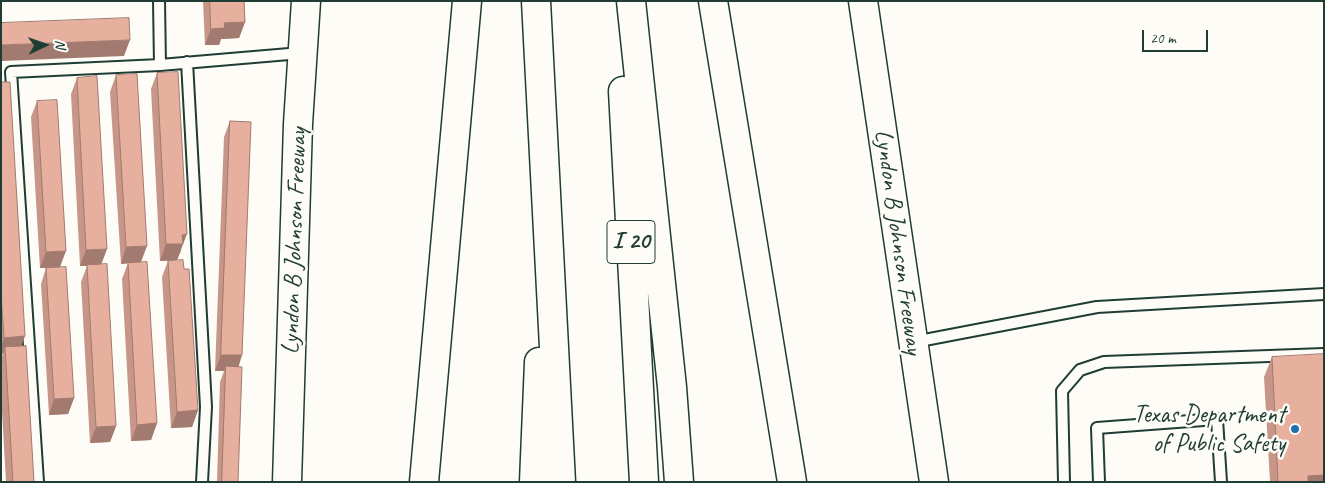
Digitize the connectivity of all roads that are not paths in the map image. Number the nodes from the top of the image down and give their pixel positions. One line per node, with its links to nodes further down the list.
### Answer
1 (159, 1): 11 (lane)
2 (306, 1): 9 (main road, Lyndon B Johnson Freeway)
3 (467, 1): 19 (main road)
4 (536, 1): 12 (main road)
5 (618, 1): 22 (main road, I 20)
6 (630, 1): 23 (main road)
7 (713, 1): 24 (main road)
8 (863, 1): 14 (main road, Lyndon B Johnson Freeway)
9 (303, 52): 10 (lane); 18 (main road, Lyndon B Johnson Freeway)
10 (187, 62): 11 (lane); 17 (lane)
11 (160, 65): 16 (lane)
12 (546, 203): 20 (main road); 21 (main road)
13 (1324, 294): 14 (lane)
14 (913, 342): 25 (main road, Lyndon B Johnson Freeway)
15 (1324, 354): 26 (lane)
16 (38, 482)
17 (202, 482)
18 (287, 482)
19 (424, 482)
20 (534, 482)
21 (561, 482)
22 (644, 482)
23 (680, 482)
24 (792, 482)
25 (934, 482)
26 (1064, 482)
27 (1099, 482): 28 (lane)
28 (1221, 482)

